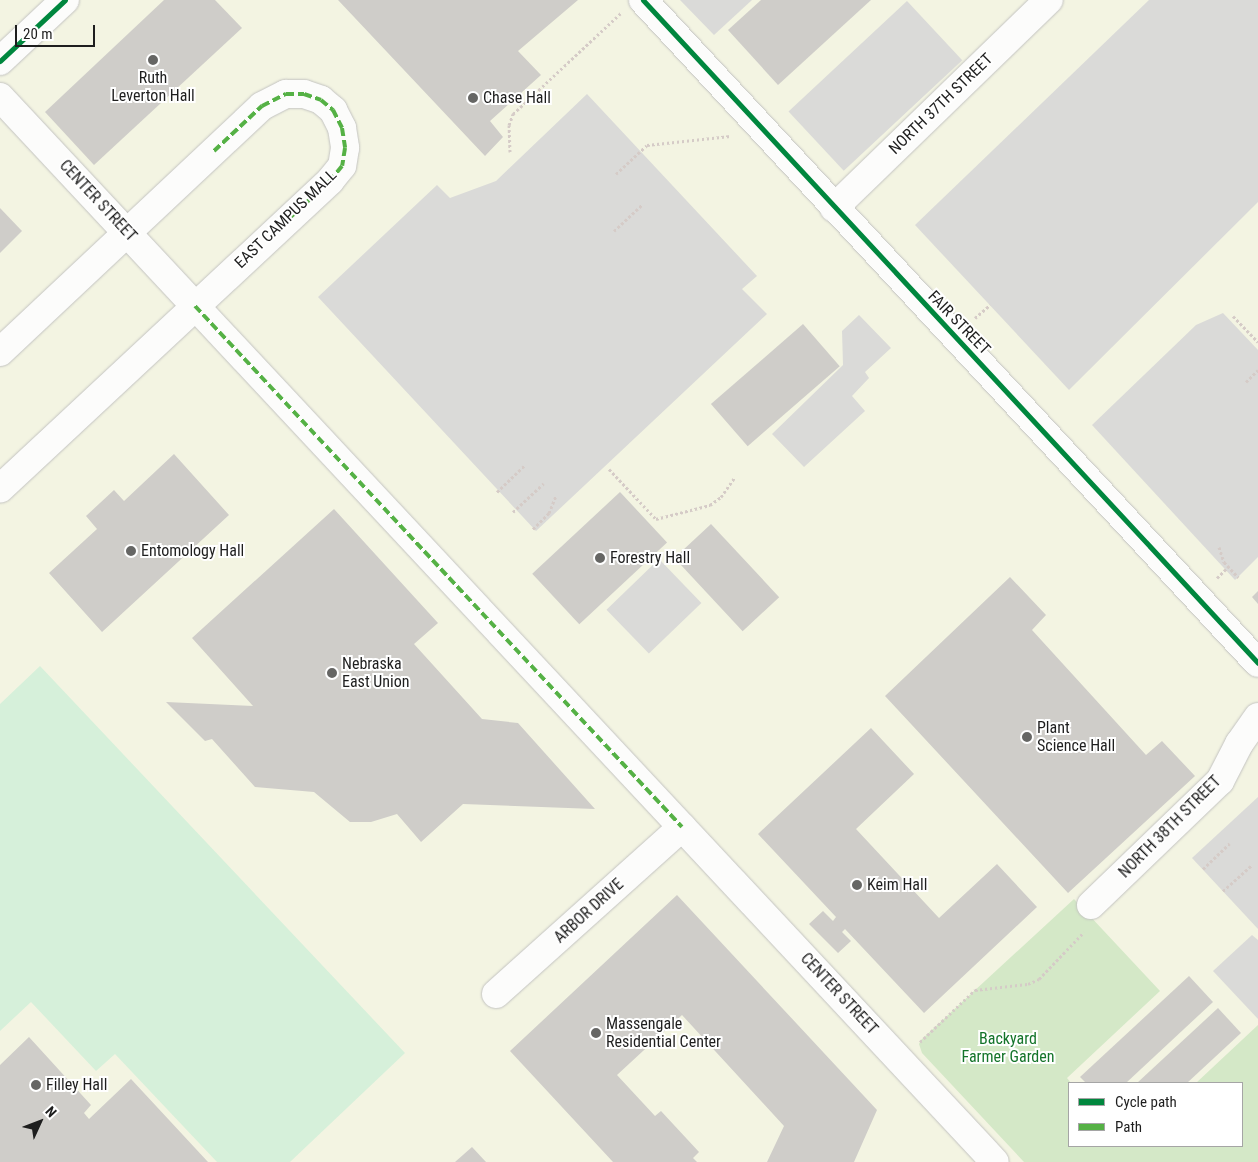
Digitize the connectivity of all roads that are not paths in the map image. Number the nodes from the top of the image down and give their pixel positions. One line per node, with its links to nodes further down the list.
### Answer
1 (65, 0): 4 (street)
2 (1049, 0): 6 (street, NORTH 37TH STREET)
3 (636, 3): 6 (street, FAIR STREET)
4 (0, 61)
5 (0, 97): 7 (street, CENTER STREET)
6 (834, 208): 11 (street, FAIR STREET)
7 (128, 234): 8 (street, CENTER STREET); 8 (street, EAST CAMPUS MALL); 9 (street, EAST CAMPUS MALL)
8 (195, 306): 10 (street, EAST CAMPUS MALL); 13 (street, CENTER STREET)
9 (0, 352)
10 (0, 489)
11 (1258, 663)
12 (1258, 717): 14 (street, NORTH 38TH STREET)
13 (682, 827): 15 (street, ARBOR DRIVE); 16 (street, CENTER STREET)
14 (1088, 918)
15 (496, 994)
16 (995, 1162)

